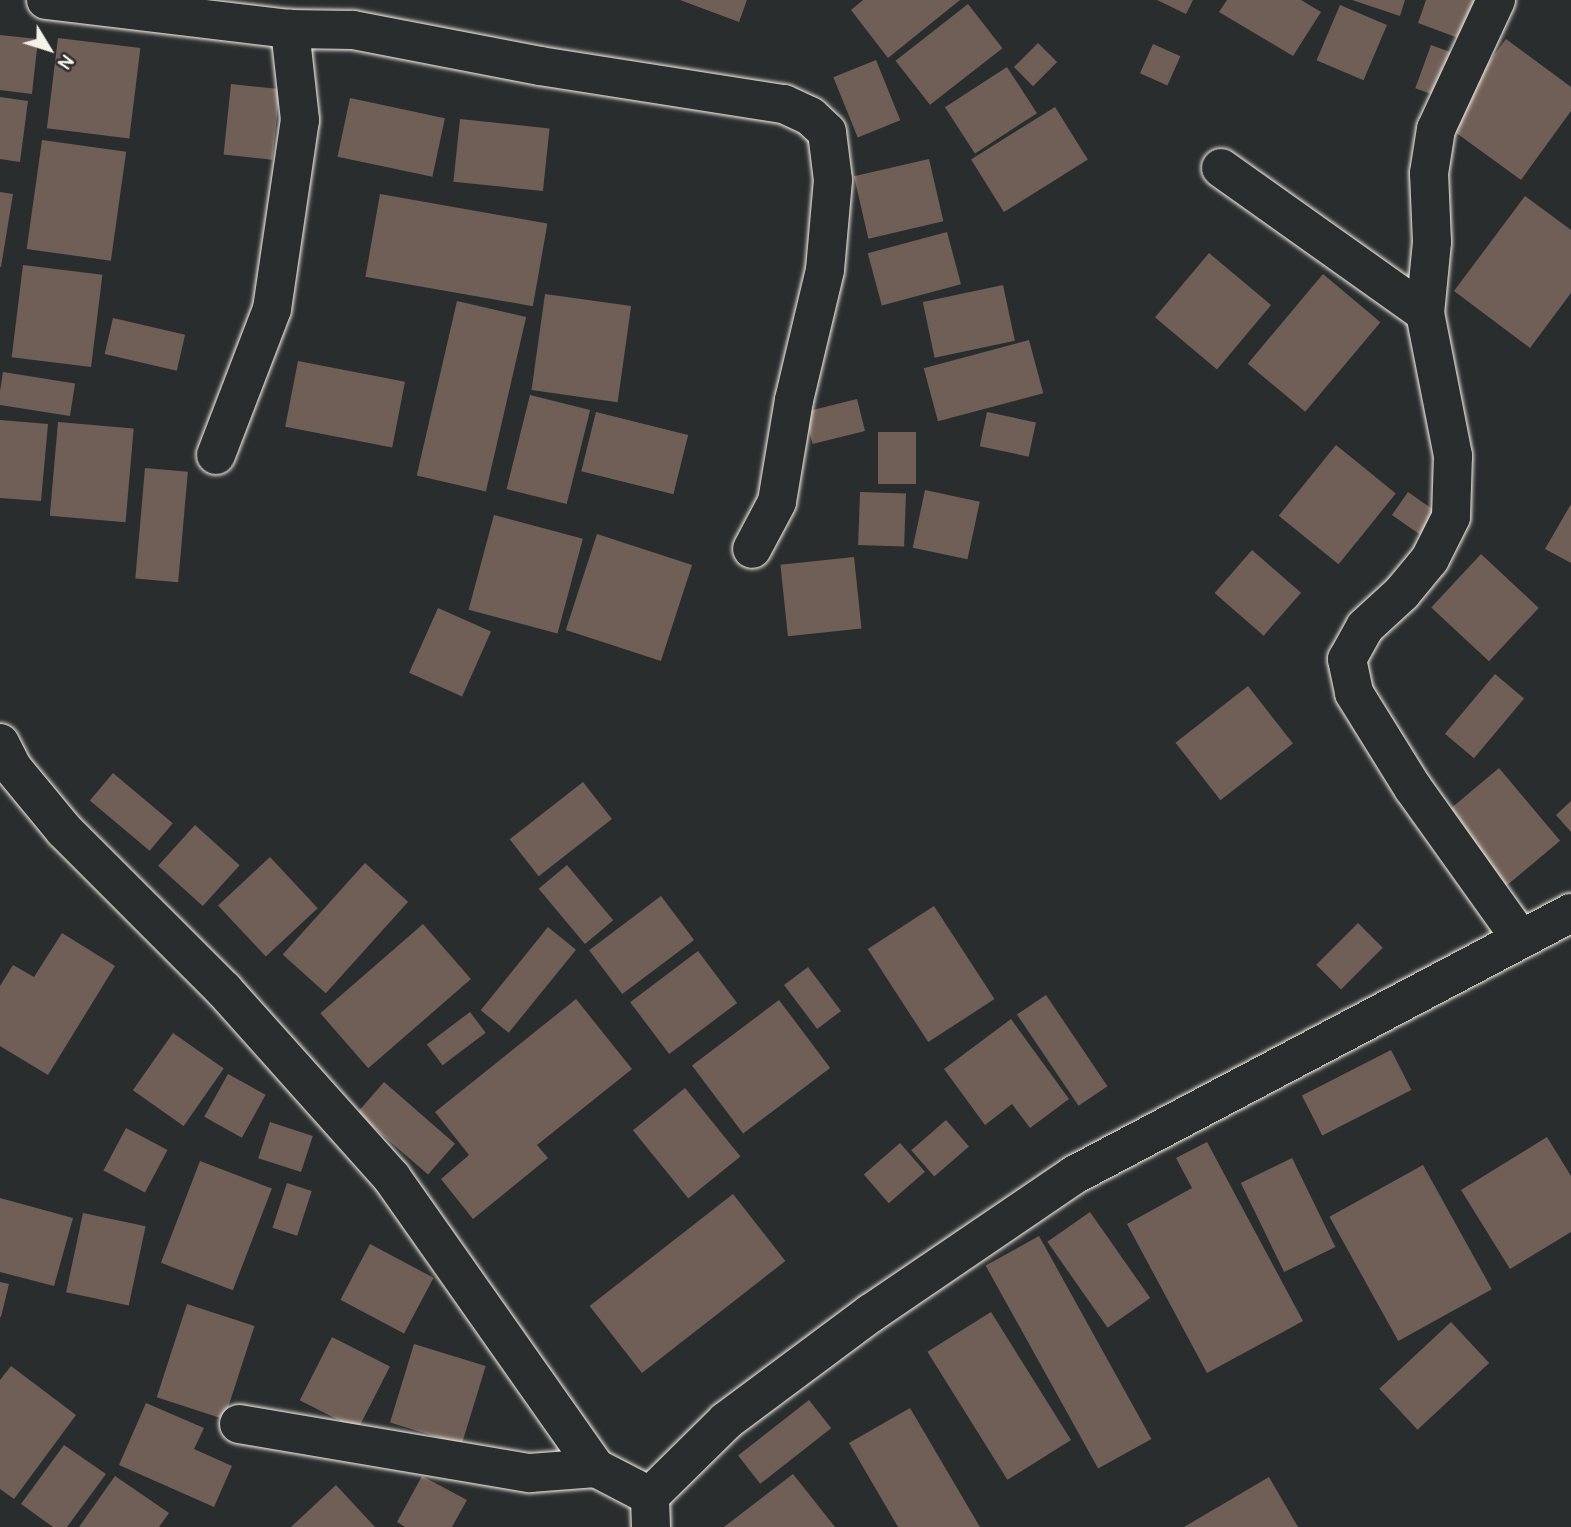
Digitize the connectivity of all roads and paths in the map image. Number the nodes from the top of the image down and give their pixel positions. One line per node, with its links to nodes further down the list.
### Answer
1 (46, 0): 3 (street)
2 (1496, 0): 5 (street)
3 (290, 29): 6 (street); 7 (street)
4 (1221, 168): 5 (street)
5 (1424, 313): 10 (street)
6 (216, 455)
7 (752, 549)
8 (0, 743): 12 (street)
9 (1571, 913): 10 (street)
10 (1520, 938): 13 (street)
11 (239, 1424): 12 (street)
12 (596, 1468): 13 (street)
13 (650, 1512)

